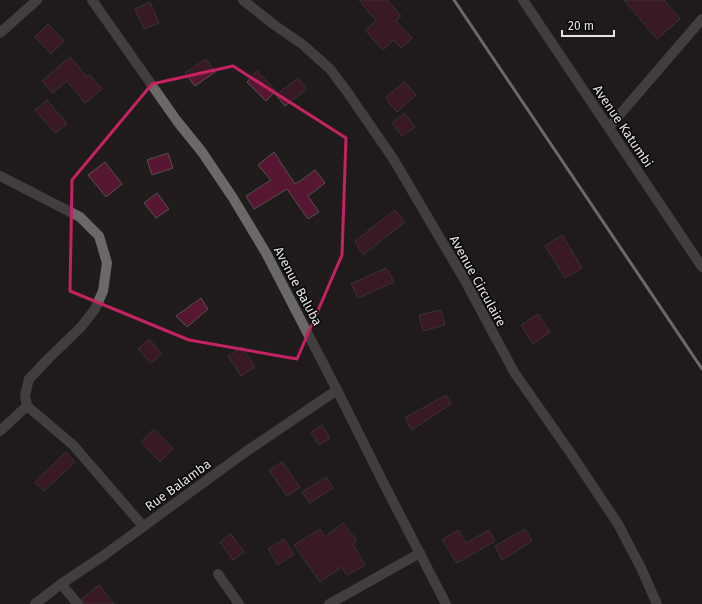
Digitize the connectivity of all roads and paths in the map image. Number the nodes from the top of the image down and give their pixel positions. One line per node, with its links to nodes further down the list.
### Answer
1 (37, 0): 6 (street)
2 (92, 0): 10 (street, Avenue Baluba)
3 (243, 0): 22 (street, Avenue Circulaire)
4 (523, 0): 7 (street, Avenue Katumbi)
5 (702, 19): 7 (street)
6 (0, 33)
7 (608, 127): 9 (street, Avenue Katumbi)
8 (0, 176): 11 (street)
9 (702, 267)
10 (338, 390): 13 (street, Rue Balamba); 14 (street, Avenue Baluba)
11 (27, 406): 12 (street); 13 (street)
12 (0, 431)
13 (143, 526): 16 (street, Rue Balamba)
14 (420, 553): 20 (street); 21 (street, Avenue Baluba)
15 (218, 574): 19 (street)
16 (61, 584): 17 (street, Rue Balamba); 18 (street)
17 (35, 604)
18 (78, 604)
19 (239, 604)
20 (329, 604)
21 (446, 604)
22 (657, 604)

